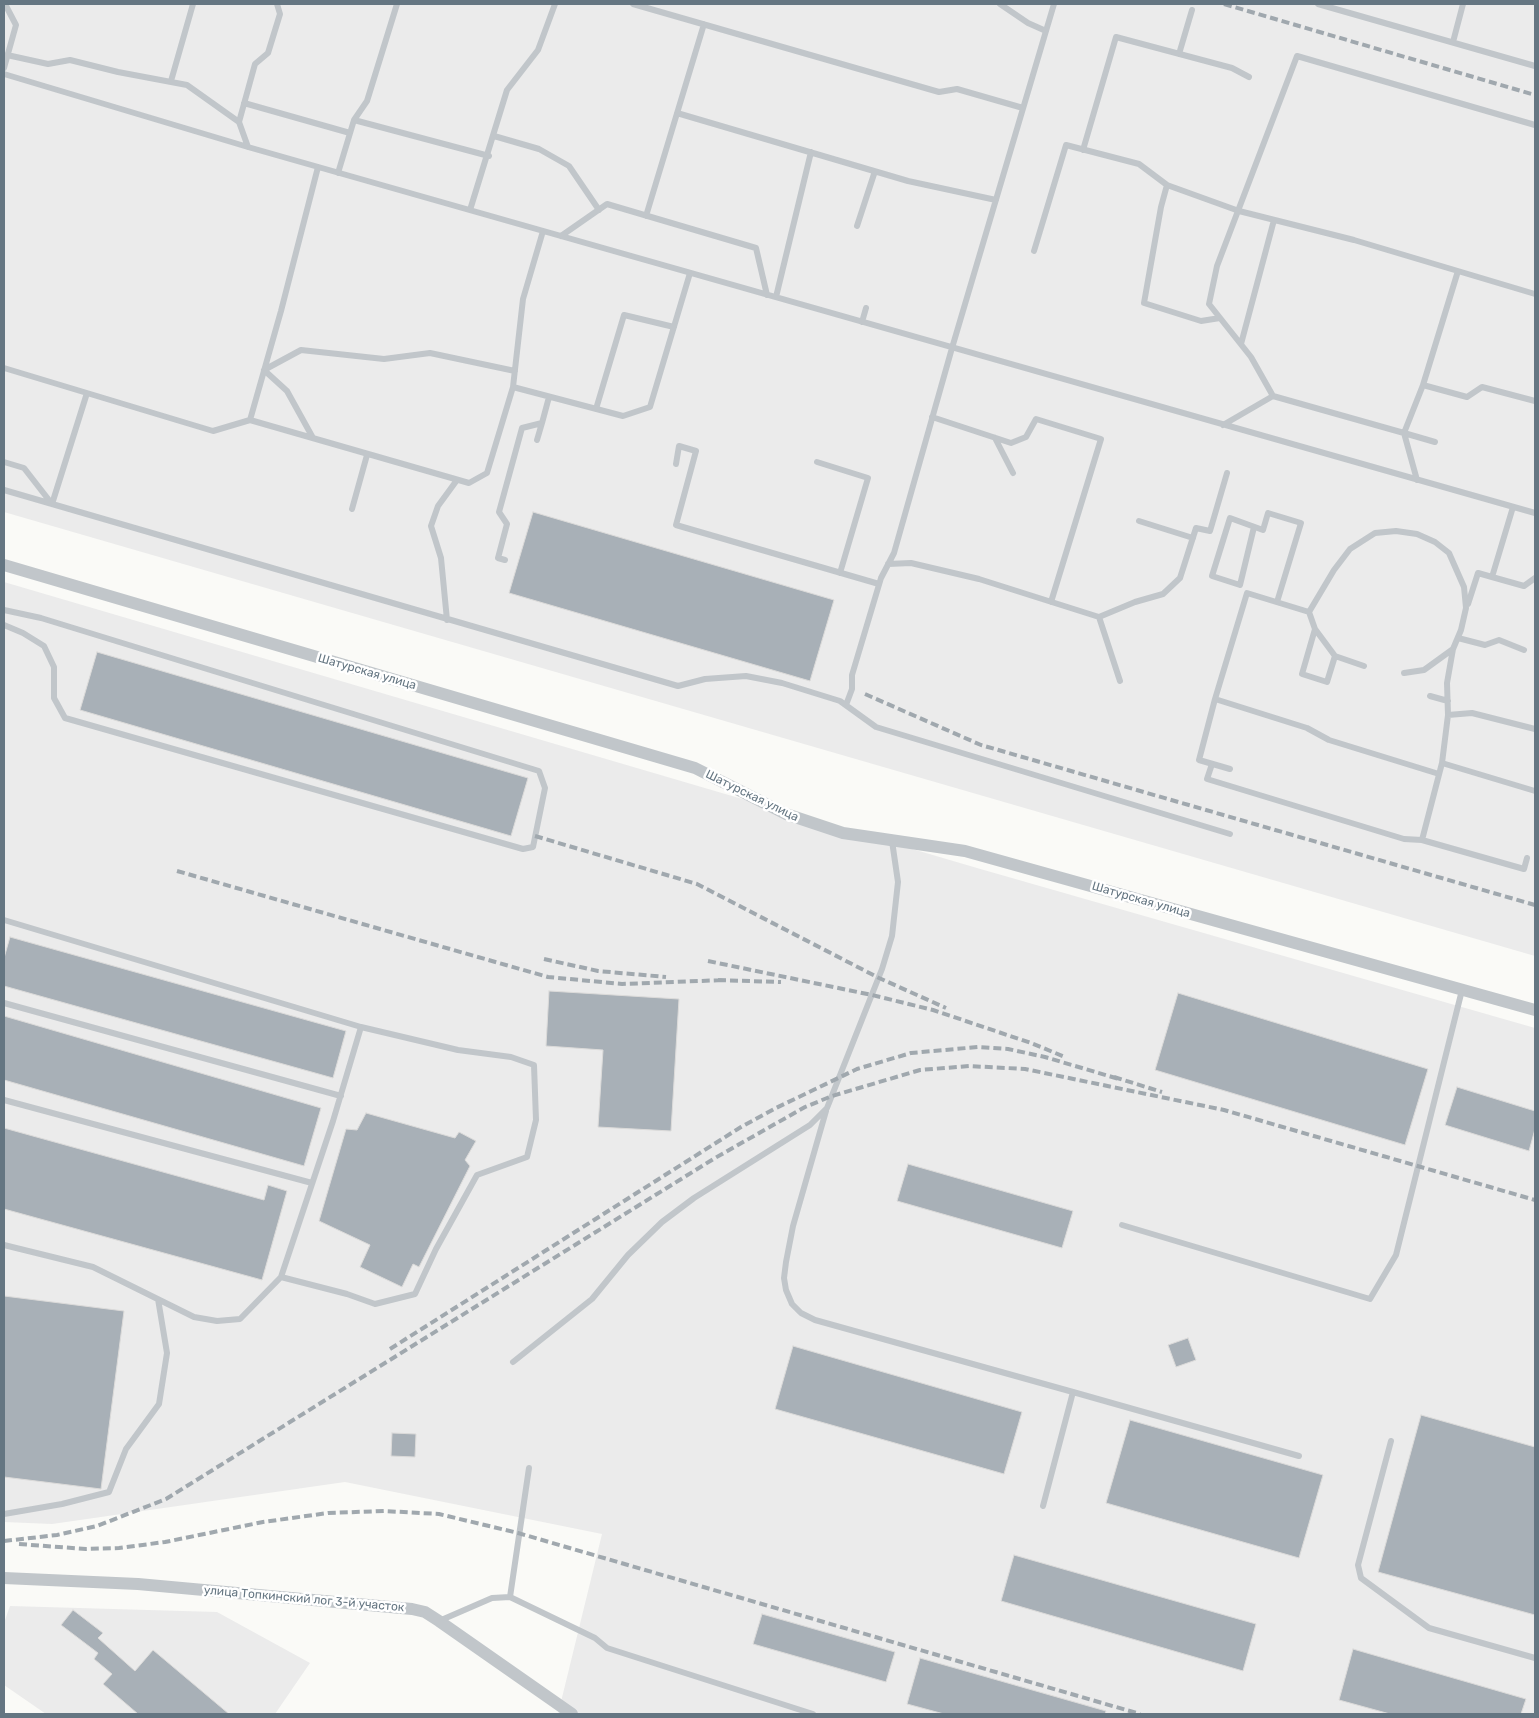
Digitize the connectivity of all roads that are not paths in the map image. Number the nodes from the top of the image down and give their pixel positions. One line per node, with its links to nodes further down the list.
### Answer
1 (5, 4): 16 (lane)
2 (193, 4): 21 (lane)
3 (277, 4): 22 (lane)
4 (397, 4): 25 (lane)
5 (555, 4): 29 (lane)
6 (633, 4): 12 (lane)
7 (1000, 4): 13 (lane)
8 (1054, 4): 13 (lane)
9 (1318, 4): 14 (lane)
10 (1463, 4): 14 (lane)
11 (1192, 10): 15 (lane)
12 (704, 24): 23 (lane); 24 (lane)
13 (1046, 31): 23 (lane)
14 (1454, 42): 17 (lane)
15 (1179, 54): 20 (lane); 31 (lane)
16 (7, 56): 18 (lane); 21 (lane)
17 (1535, 66)
18 (4, 68)
19 (4, 74): 30 (lane)
20 (1249, 77)
21 (172, 81): 26 (lane)
22 (244, 103): 26 (lane); 28 (lane)
23 (1023, 108): 38 (lane)
24 (677, 113): 32 (lane); 42 (lane)
25 (354, 120): 28 (lane); 33 (lane)
26 (239, 122): 30 (lane)
27 (1535, 125): 41 (lane)
28 (350, 133): 36 (lane)
29 (494, 136): 33 (lane); 40 (lane)
30 (248, 147): 34 (lane)
31 (1083, 150): 37 (lane); 47 (lane)
32 (810, 152): 35 (lane); 52 (lane)
33 (488, 156): 39 (lane)
34 (318, 167): 36 (lane); 60 (lane)
35 (875, 171): 38 (lane); 44 (lane)
36 (338, 173): 39 (lane)
37 (1166, 185): 41 (lane); 54 (lane)
38 (996, 200): 58 (lane)
39 (470, 210): 45 (lane)
40 (599, 210): 42 (lane); 46 (lane)
41 (1239, 211): 43 (lane); 54 (lane)
42 (646, 216): 51 (lane)
43 (1274, 220): 48 (lane); 57 (lane)
44 (857, 226)
45 (543, 231): 46 (lane); 61 (lane)
46 (561, 236): 49 (lane)
47 (1034, 251)
48 (1458, 271): 50 (lane); 62 (lane)
49 (690, 273): 51 (lane); 56 (lane)
50 (1535, 294)
51 (767, 295): 52 (lane)
52 (776, 297): 55 (lane)
53 (866, 308): 55 (lane)
54 (1220, 318): 57 (lane)
55 (862, 322): 58 (lane)
56 (674, 327): 68 (lane); 68 (lane)
57 (1241, 344): 66 (lane)
58 (952, 348): 69 (lane); 72 (lane)
59 (4, 368): 64 (lane)
60 (264, 370): 61 (lane); 70 (lane); 74 (lane)
61 (516, 371): 63 (lane)
62 (1423, 385): 67 (lane); 73 (lane)
63 (513, 387): 65 (lane); 84 (lane)
64 (87, 393): 70 (lane); 87 (lane)
65 (549, 396): 68 (lane); 71 (lane)
66 (1273, 396): 72 (lane); 73 (lane)
67 (1535, 401)
68 (596, 409)
69 (932, 418): 75 (lane); 95 (lane)
70 (250, 420): 74 (lane)
71 (542, 424): 76 (lane); 94 (lane)
72 (1223, 425): 85 (lane)
73 (1404, 433): 77 (lane); 85 (lane)
74 (313, 438): 78 (lane)
75 (995, 438): 82 (lane); 103 (lane)
76 (537, 440)
77 (1435, 442)
78 (367, 455): 84 (lane); 89 (lane)
79 (4, 462): 87 (lane)
80 (817, 462): 97 (lane)
81 (676, 464): 97 (lane)
82 (1013, 473)
83 (1227, 473): 93 (lane)
84 (457, 480): 109 (lane)
85 (1416, 480): 88 (lane)
86 (4, 490): 87 (lane)
87 (52, 504): 109 (lane)
88 (1513, 507): 90 (lane); 98 (lane)
89 (352, 509)
90 (1535, 513)
91 (1139, 521): 93 (lane)
92 (1254, 527): 101 (lane)
93 (1192, 538): 108 (lane)
94 (505, 560)
95 (888, 564): 100 (lane); 103 (lane)
96 (4, 565): 132 (street, Шатурская улица)
97 (840, 573): 100 (lane)
98 (1492, 578): 99 (lane); 105 (lane)
99 (1535, 578)
100 (879, 584): 122 (lane)
101 (1240, 585): 102 (lane); 104 (lane)
102 (1246, 593): 104 (lane); 120 (lane)
103 (1051, 602): 108 (lane)
104 (1277, 602): 107 (lane)
105 (1466, 608): 107 (lane); 112 (lane)
106 (4, 610): 110 (lane)
107 (1309, 612): 111 (lane)
108 (1099, 617): 118 (lane)
109 (447, 620): 122 (lane)
110 (4, 625)
111 (1315, 630): 115 (lane); 115 (lane)
112 (1458, 638): 113 (lane); 114 (lane)
113 (1453, 649): 117 (lane); 121 (lane)
114 (1524, 650)
115 (1334, 656): 116 (lane)
116 (1364, 666)
117 (1404, 673)
118 (1120, 681)
119 (1430, 696): 121 (lane)
120 (1215, 699): 126 (lane); 128 (lane)
121 (1448, 701): 123 (lane)
122 (846, 705): 130 (lane)
123 (1448, 715): 124 (lane); 125 (lane)
124 (1535, 729)
125 (1442, 763): 128 (lane); 129 (lane)
126 (1212, 764): 127 (lane); 131 (lane)
127 (1230, 769)
128 (1439, 774): 131 (lane)
129 (1535, 791)
130 (1230, 834)
131 (1422, 840): 133 (lane)
132 (892, 841): 135 (street, Шатурская улица); 141 (lane)
133 (1527, 858)
134 (4, 920): 138 (lane)
135 (1462, 989): 137 (street, Шатурская улица); 143 (lane)
136 (4, 1003): 139 (lane)
137 (1535, 1010)
138 (361, 1027): 139 (lane); 145 (lane)
139 (341, 1096): 142 (lane)
140 (4, 1100): 142 (lane)
141 (827, 1108): 147 (lane); 148 (lane)
142 (312, 1183): 145 (lane)
143 (1122, 1225)
144 (4, 1245): 146 (lane)
145 (280, 1277): 146 (lane)
146 (158, 1298): 153 (lane)
147 (514, 1362)
148 (1073, 1392): 150 (lane); 152 (lane)
149 (1391, 1441): 157 (lane)
150 (1299, 1456)
151 (529, 1468): 155 (lane)
152 (1043, 1506)
153 (4, 1514)
154 (4, 1578): 156 (street, улица Топкинский лог 3-й участок)
155 (510, 1597): 156 (lane); 159 (lane)
156 (439, 1621): 158 (street, улица Топкинский лог 3-й участок)
157 (1535, 1658)
158 (572, 1714)
159 (813, 1714)

